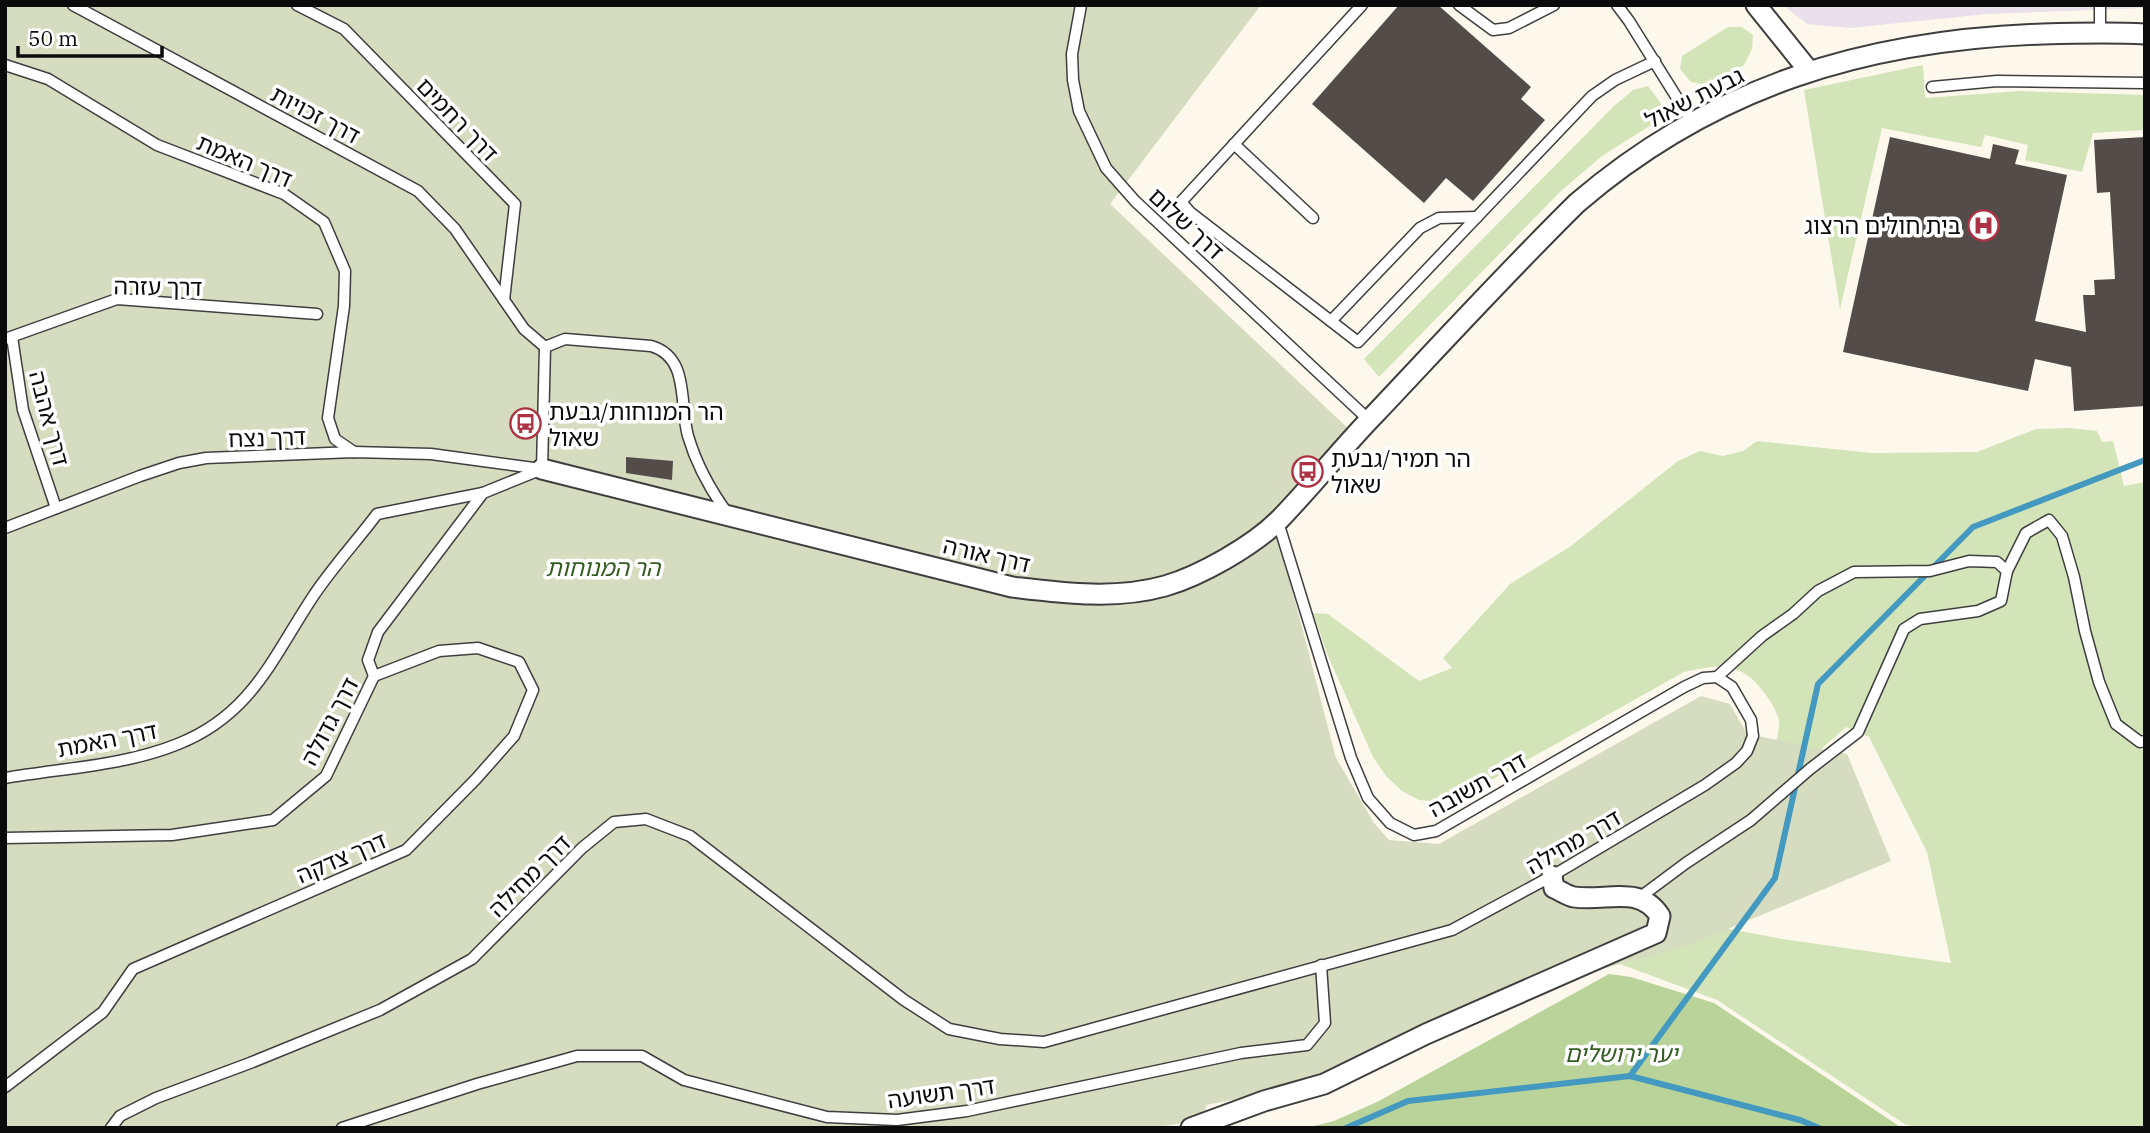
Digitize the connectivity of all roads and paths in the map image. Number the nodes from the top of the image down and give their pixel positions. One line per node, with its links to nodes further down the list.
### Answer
1 (73, 5): 22 (lane, דרך זכויות)
2 (297, 5): 10 (lane, דרך רחמים)
3 (1081, 5): 27 (lane, דרך שלום)
4 (1362, 5): 19 (lane)
5 (1460, 5): 6 (lane)
6 (1554, 5)
7 (1617, 5): 13 (lane)
8 (1756, 5): 15 (street)
9 (2100, 5): 11 (lane)
10 (318, 10): 22 (lane, דרך רחמים)
11 (2101, 33): 12 (street, גבעת שאול); 15 (street, גבעת שאול)
12 (2145, 34)
13 (1655, 61): 18 (lane); 21 (lane)
14 (5, 65): 28 (lane, דרך האמת)
15 (1809, 71): 18 (street, גבעת שאול)
16 (2145, 83): 17 (lane)
17 (1932, 87)
18 (1692, 122): 27 (street, גבעת שאול)
19 (1234, 144): 20 (lane); 24 (lane)
20 (1313, 218)
21 (1477, 218): 24 (lane); 24 (lane)
22 (504, 300): 26 (lane, דרך זכויות)
23 (317, 314): 25 (lane, דרך עזרה)
24 (1331, 321)
25 (8, 338): 31 (lane, דרך אהבה)
26 (545, 347): 29 (lane); 32 (lane)
27 (1369, 420): 33 (street, דרך אורה)
28 (354, 452): 29 (lane, דרך נצח); 31 (lane, דרך נצח)
29 (542, 469): 30 (lane); 32 (street, דרך אורה)
30 (483, 493): 36 (lane, דרך גדולה); 39 (lane, דרך האמת)
31 (56, 508): 34 (lane, דרך נצח)
32 (728, 514): 33 (street, דרך אורה)
33 (1278, 522): 37 (lane, דרך תשובה)
34 (5, 528)
35 (2007, 571): 37 (lane); 38 (lane); 42 (lane)
36 (374, 677): 40 (lane, דרך גדולה); 44 (lane, דרך צדקה)
37 (1717, 677): 41 (lane, דרך מחילה)
38 (2145, 741)
39 (5, 778)
40 (5, 838)
41 (1552, 876): 42 (street); 43 (lane, דרך מחילה)
42 (1639, 898): 47 (street)
43 (1321, 965): 45 (lane, דרך מחילה); 46 (lane, דרך תשועה)
44 (5, 1087)
45 (111, 1128)
46 (342, 1128)
47 (1191, 1128)

